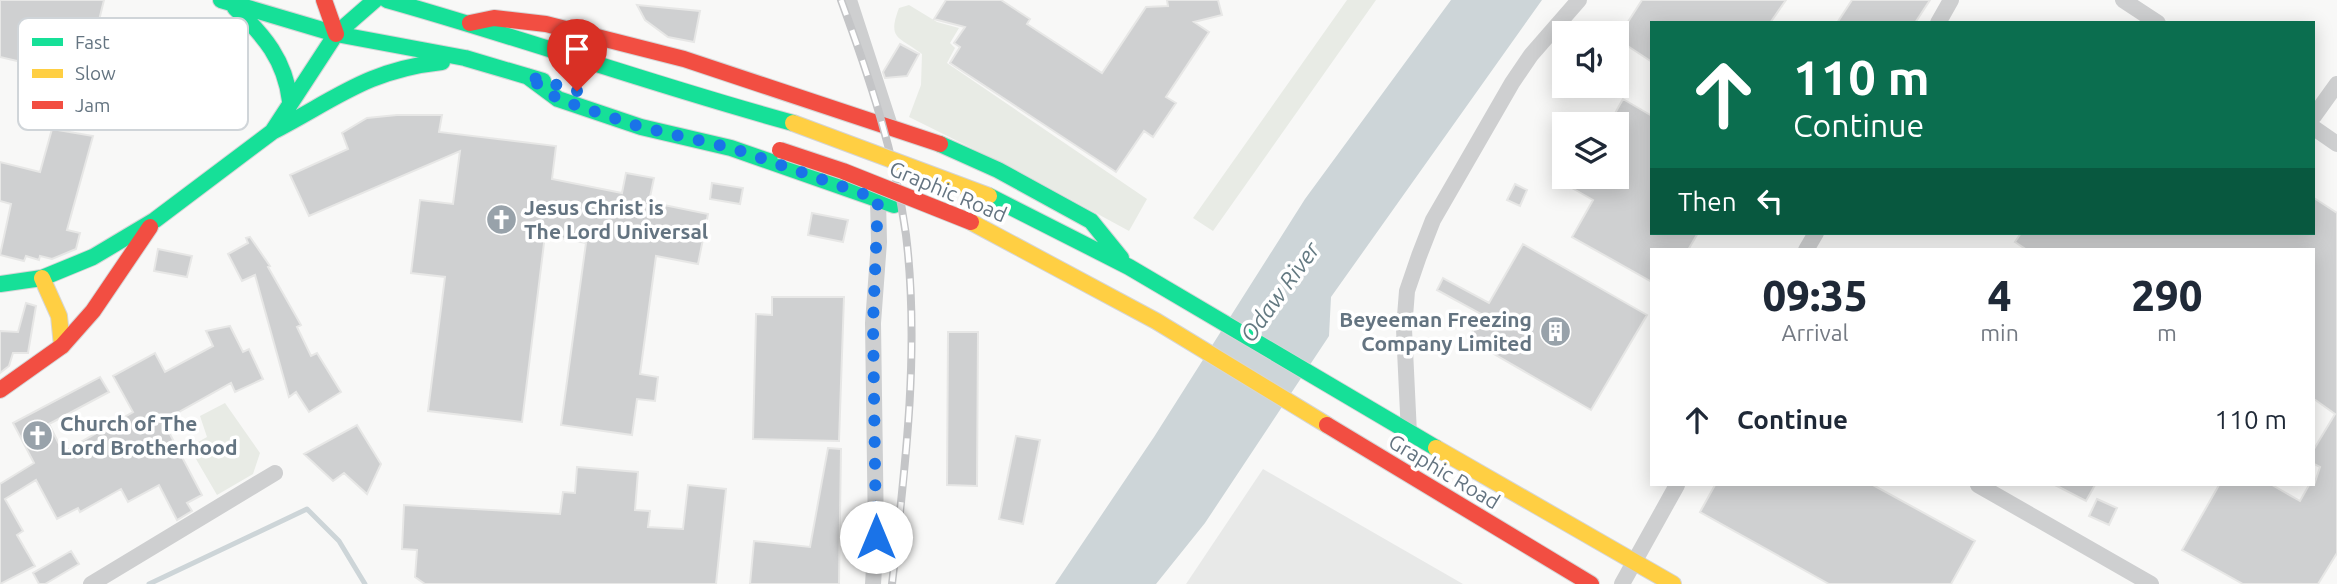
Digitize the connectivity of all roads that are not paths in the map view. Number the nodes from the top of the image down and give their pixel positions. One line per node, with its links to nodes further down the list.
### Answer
1 (324, 0): 14 (main road)
2 (375, 0): 14 (main road)
3 (387, 0): 13 (main road, Graphic Road)
4 (849, 0): 20 (street)
5 (1579, 0): 32 (street)
6 (1951, 0): 10 (street)
7 (2123, 0): 11 (street)
8 (225, 1): 9 (main road); 14 (main road, Graphic Road)
9 (243, 18)
10 (1939, 21)
11 (2155, 21)
12 (248, 23): 18 (main road)
13 (470, 23): 20 (main road); 26 (main road, Graphic Road, bridge)
14 (336, 34): 15 (main road, Graphic Road); 18 (main road)
15 (466, 58): 16 (main road, Graphic Road); 22 (main road)
16 (527, 76): 24 (main road); 27 (main road, Graphic Road, bridge)
17 (2337, 84): 19 (street)
18 (290, 101): 22 (main road)
19 (2315, 115)
20 (890, 126): 26 (main road)
21 (2315, 129): 23 (street)
22 (272, 132): 25 (main road)
23 (2337, 144)
24 (878, 199): 27 (main road); 38 (street)
25 (155, 220): 28 (main road); 30 (main road)
26 (1129, 267): 32 (main road, Graphic Road)
27 (1069, 272): 39 (main road, Graphic Road)
28 (42, 278): 29 (main road); 30 (main road)
29 (0, 284)
30 (62, 346): 31 (main road)
31 (0, 390)
32 (1409, 434): 36 (main road, Graphic Road)
33 (275, 472): 37 (street)
34 (1675, 486): 36 (street)
35 (1980, 486): 42 (street)
36 (1634, 564): 40 (street); 41 (main road, Graphic Road)
37 (90, 584)
38 (873, 584)
39 (1591, 584)
40 (1622, 584)
41 (1673, 584)
42 (2151, 584)

